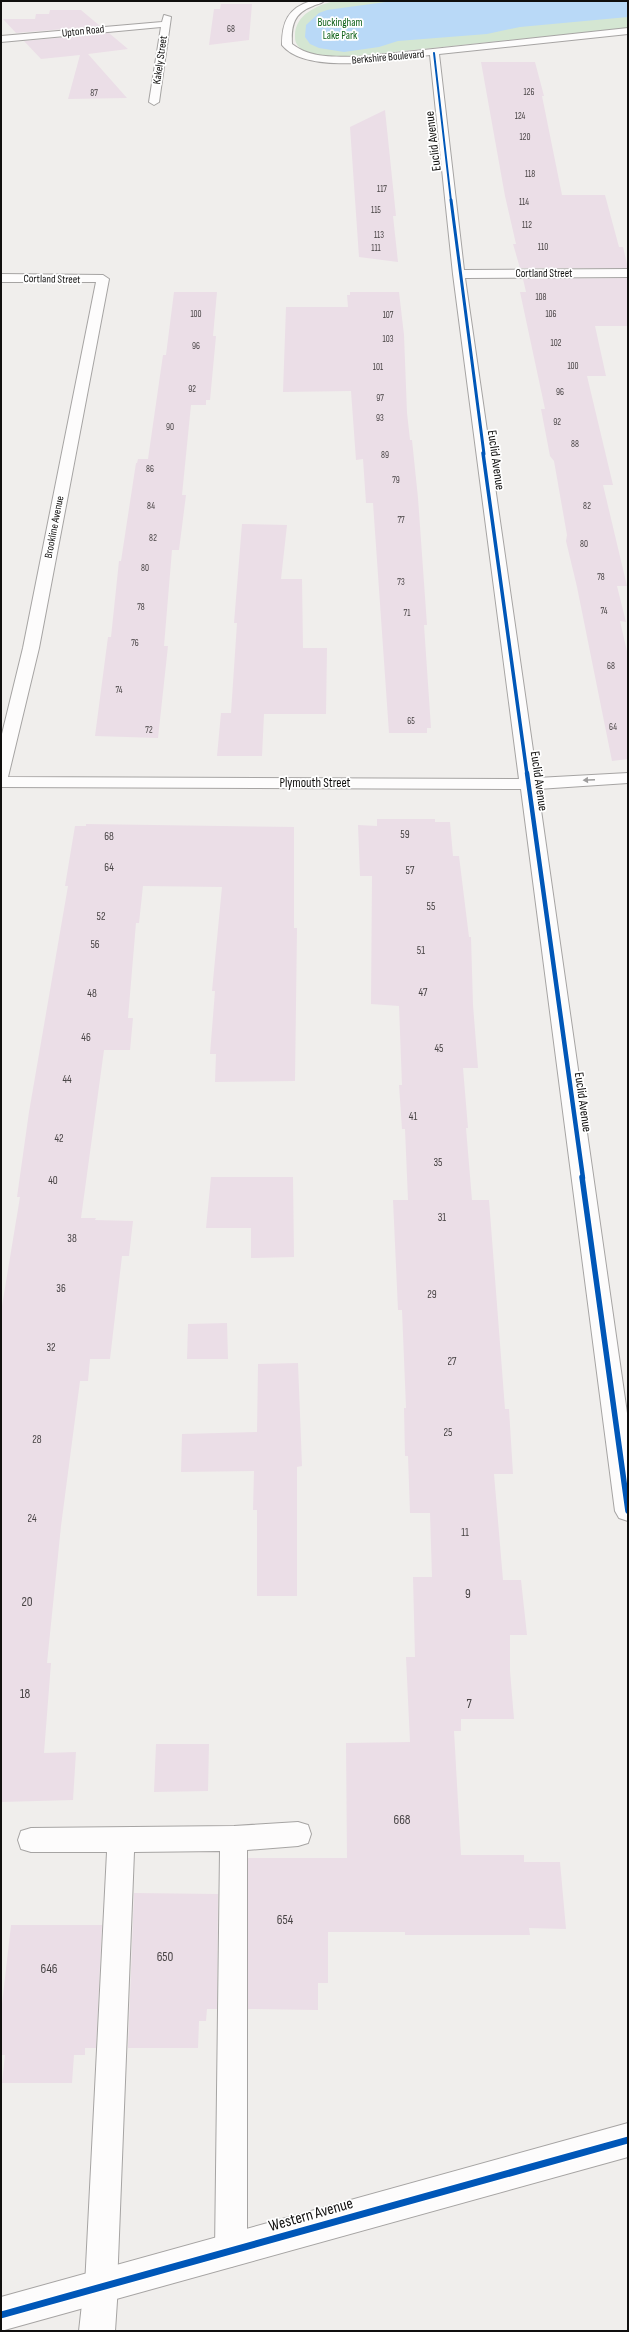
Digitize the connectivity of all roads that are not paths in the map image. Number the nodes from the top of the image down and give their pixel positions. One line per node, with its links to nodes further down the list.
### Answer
1 (320, 1): 5 (street, Berkshire Boulevard)
2 (166, 21): 4 (street, Upton Road); 6 (street, Kakely Street)
3 (628, 31): 5 (street, Berkshire Boulevard)
4 (1, 39)
5 (434, 53): 8 (street, Euclid Avenue)
6 (154, 102)
7 (628, 273): 8 (street, Cortland Street)
8 (459, 274): 14 (street, Euclid Avenue)
9 (1, 278): 10 (street, Cortland Street)
10 (103, 279): 11 (street, Brookline Avenue)
11 (1, 774)
12 (628, 778): 14 (street, Plymouth Street, one-way to 14)
13 (1, 782): 14 (street, Plymouth Street)
14 (528, 784): 15 (street, Euclid Avenue)
15 (628, 1511)
16 (298, 1834): 17 (lane)
17 (234, 1838): 19 (lane); 21 (lane)
18 (31, 1840): 19 (lane)
19 (120, 1840): 22 (lane)
20 (628, 2140): 21 (street, Western Avenue)
21 (231, 2251): 22 (street, Western Avenue)
22 (101, 2286): 23 (street, Western Avenue); 24 (street)
23 (1, 2315)
24 (97, 2331)

